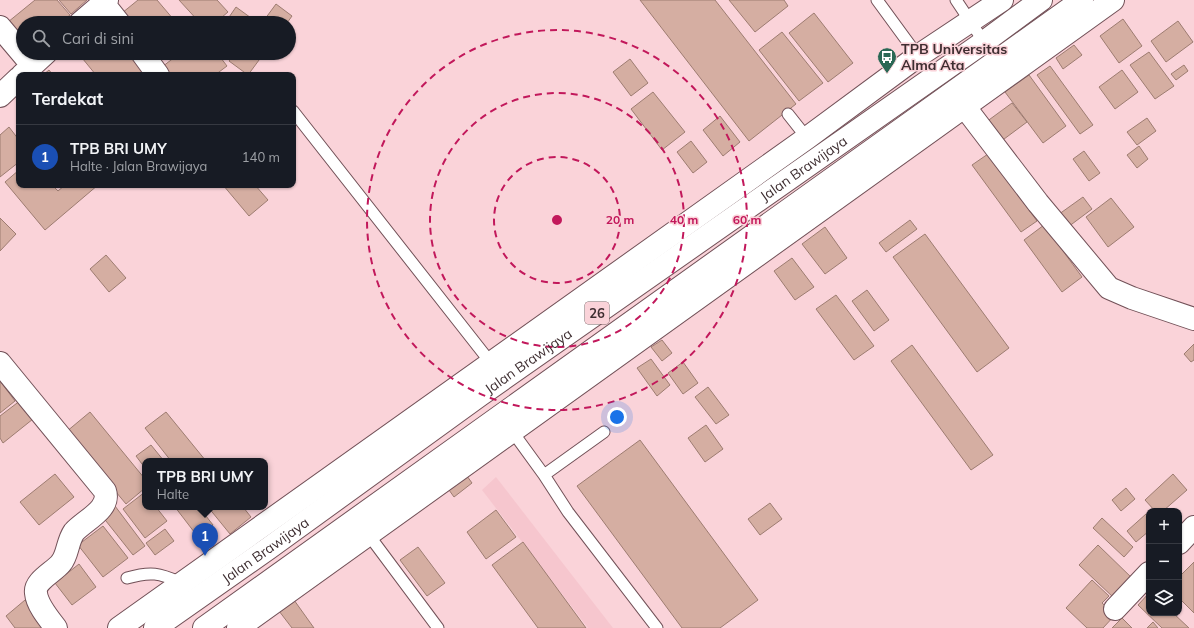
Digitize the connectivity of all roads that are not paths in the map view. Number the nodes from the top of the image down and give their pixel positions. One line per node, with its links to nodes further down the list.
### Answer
1 (877, 0): 14 (lane)
2 (956, 0): 10 (lane)
3 (1002, 0): 10 (main road)
4 (1041, 0): 12 (main road, Jalan Brawijaya / 26)
5 (1082, 0): 27 (main road, Jalan Brawijaya / 26)
6 (1113, 0): 19 (main road)
7 (105, 2): 8 (main road); 9 (main road)
8 (88, 16)
9 (114, 16)
10 (970, 21): 12 (lane); 14 (main road)
11 (0, 27): 13 (main road)
12 (984, 42): 26 (main road, Jalan Brawijaya / 26)
13 (16, 49)
14 (918, 56): 22 (main road)
15 (147, 60): 16 (main road)
16 (156, 72)
17 (16, 81): 18 (main road)
18 (0, 96)
19 (964, 106): 23 (main road); 27 (main road)
20 (788, 114): 22 (lane)
21 (296, 115): 24 (lane)
22 (807, 138): 24 (main road)
23 (1192, 318)
24 (491, 363): 35 (main road)
25 (2, 370): 37 (main road)
26 (480, 395): 27 (main road); 39 (main road, Jalan Brawijaya / 26)
27 (505, 424): 29 (lane); 31 (main road); 40 (main road, Jalan Brawijaya / 26)
28 (604, 432): 29 (lane)
29 (544, 475): 43 (lane)
30 (1194, 527): 32 (main road)
31 (368, 534): 41 (main road); 42 (lane)
32 (1182, 540)
33 (1146, 576): 36 (main road)
34 (127, 578): 35 (lane)
35 (182, 583): 38 (main road)
36 (1115, 609)
37 (56, 628)
38 (119, 628)
39 (155, 628)
40 (204, 628)
41 (238, 628)
42 (438, 628)
43 (657, 628)

